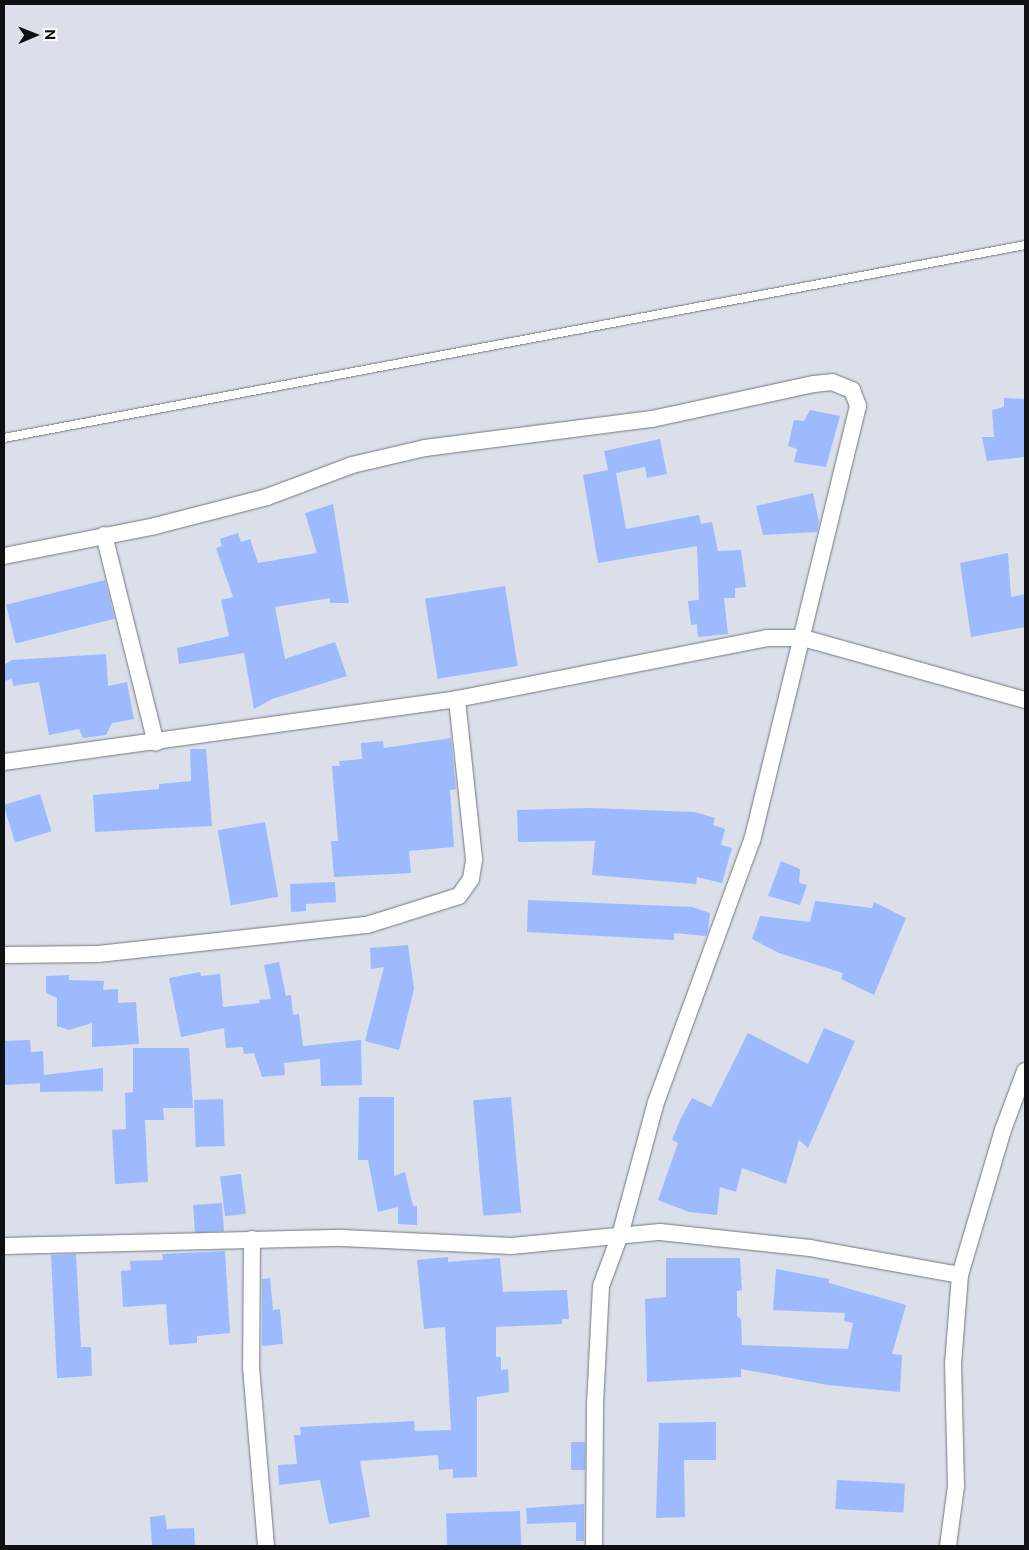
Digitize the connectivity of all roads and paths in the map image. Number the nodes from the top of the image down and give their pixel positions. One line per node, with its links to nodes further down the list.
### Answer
1 (1025, 245): 2 (lane)
2 (4, 438)
3 (104, 535): 4 (street); 5 (street); 8 (street)
4 (4, 556)
5 (803, 638): 6 (street); 7 (street); 12 (street)
6 (456, 699): 8 (street); 10 (street)
7 (1025, 700)
8 (156, 743): 9 (street)
9 (4, 762)
10 (4, 955)
11 (1025, 1071): 15 (street)
12 (620, 1235): 13 (street); 15 (street); 17 (street)
13 (252, 1240): 14 (street); 16 (street)
14 (4, 1246)
15 (960, 1275): 18 (street)
16 (266, 1546)
17 (594, 1546)
18 (948, 1546)

